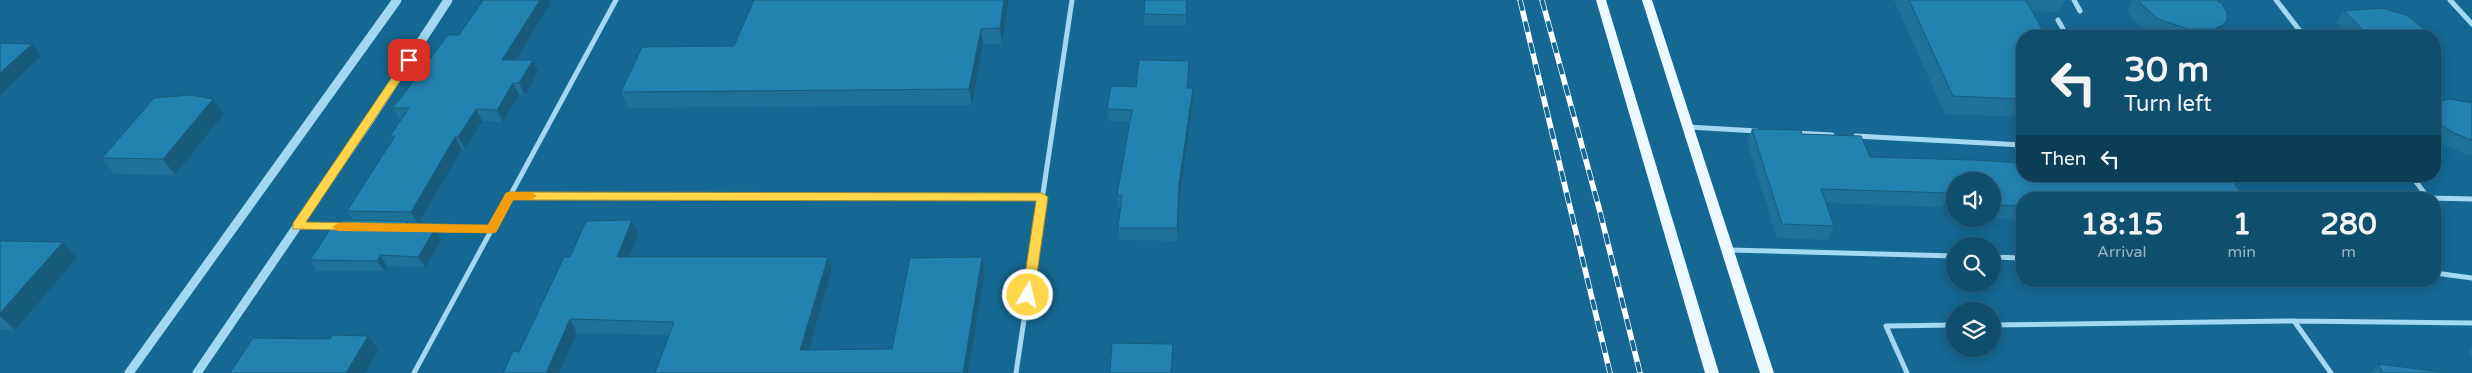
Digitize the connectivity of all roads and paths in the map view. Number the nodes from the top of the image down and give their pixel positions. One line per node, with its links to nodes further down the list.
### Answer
1 (397, 0): 39 (street)
2 (448, 0): 25 (street)
3 (616, 0): 21 (street)
4 (1072, 0): 22 (street)
5 (1601, 0): 43 (main road)
6 (1647, 0): 15 (main road)
7 (2074, 0): 10 (street)
8 (2276, 0): 14 (street)
9 (2450, 0): 12 (street)
10 (2080, 11)
11 (2058, 20): 13 (street)
12 (2472, 24)
13 (2064, 30)
14 (2299, 30)
15 (1687, 127): 16 (street); 29 (main road)
16 (1766, 131)
17 (1786, 132): 18 (street)
18 (1835, 135)
19 (1845, 136): 20 (street)
20 (2016, 145)
21 (510, 196): 22 (street); 28 (street)
22 (1042, 197): 42 (street)
23 (2441, 198): 24 (street)
24 (2472, 199)
25 (297, 226): 26 (lane); 40 (street)
26 (346, 227)
27 (404, 228): 28 (lane)
28 (492, 229): 41 (street)
29 (1726, 250): 30 (street); 44 (main road)
30 (1946, 256)
31 (2001, 257): 32 (street)
32 (2016, 258)
33 (2441, 275): 34 (street)
34 (2472, 278)
35 (2294, 321): 36 (street); 38 (street); 46 (street)
36 (2472, 323)
37 (1946, 325): 45 (street)
38 (2001, 325)
39 (129, 373)
40 (196, 373)
41 (414, 373)
42 (1016, 373)
43 (1712, 373)
44 (1767, 373)
45 (1907, 373)
46 (2330, 373)

